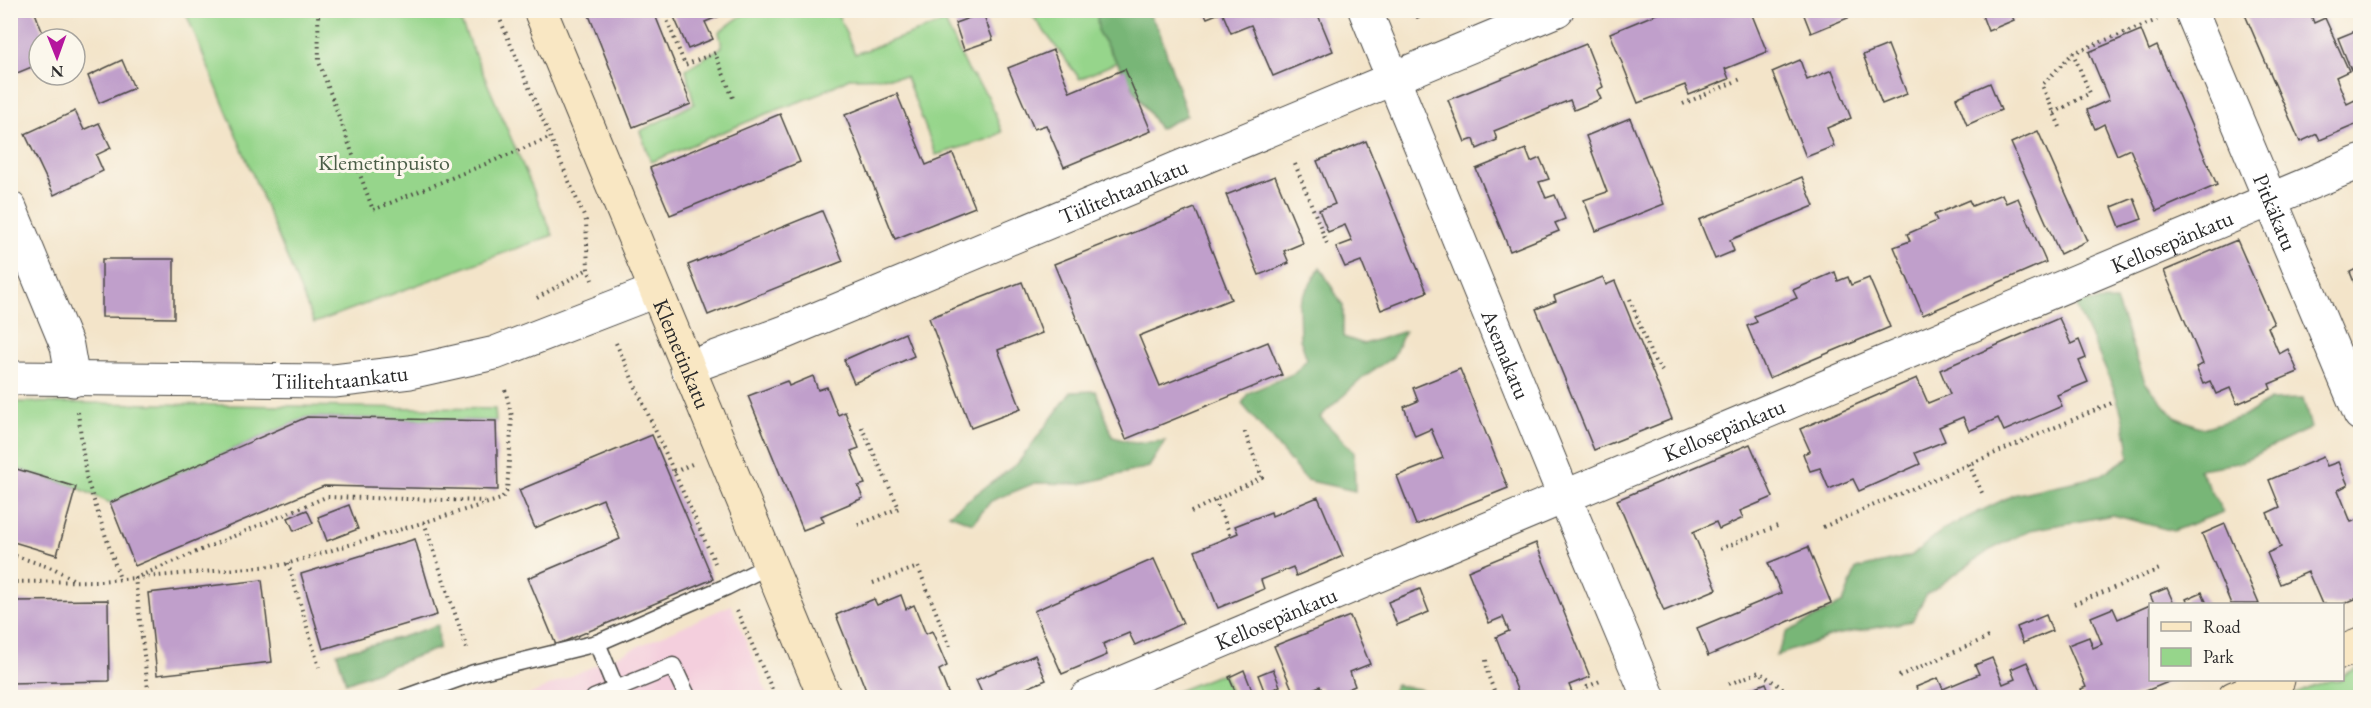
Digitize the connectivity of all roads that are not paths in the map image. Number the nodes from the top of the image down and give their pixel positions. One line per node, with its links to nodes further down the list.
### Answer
1 (540, 10): 9 (street, Klemetinkatu)
2 (1365, 10): 5 (street, Asemakatu)
3 (1557, 10): 5 (street, Tiilitehtaankatu)
4 (2191, 10): 7 (street, Pitkäkatu)
5 (1394, 79): 10 (street, Tiilitehtaankatu); 14 (street, Asemakatu)
6 (2361, 162): 7 (street, Kellosepänkatu)
7 (2271, 198): 13 (street, Pitkäkatu); 14 (street, Kellosepänkatu)
8 (10, 208): 12 (street)
9 (655, 291): 10 (street, Klemetinkatu); 12 (street, Tiilitehtaankatu)
10 (687, 368): 15 (street, Klemetinkatu)
11 (10, 378): 12 (street, Tiilitehtaankatu)
12 (73, 380)
13 (2361, 414)
14 (1564, 498): 25 (street, Kellosepänkatu); 26 (street, Asemakatu)
15 (770, 565): 16 (lane); 24 (street, Klemetinkatu)
16 (597, 643): 20 (lane); 21 (lane)
17 (2361, 645): 18 (street)
18 (2344, 652)
19 (2276, 681): 27 (street)
20 (616, 689): 22 (lane); 23 (lane)
21 (404, 698)
22 (594, 698)
23 (688, 698)
24 (825, 698)
25 (1086, 698)
26 (1649, 698)
27 (2234, 698)

